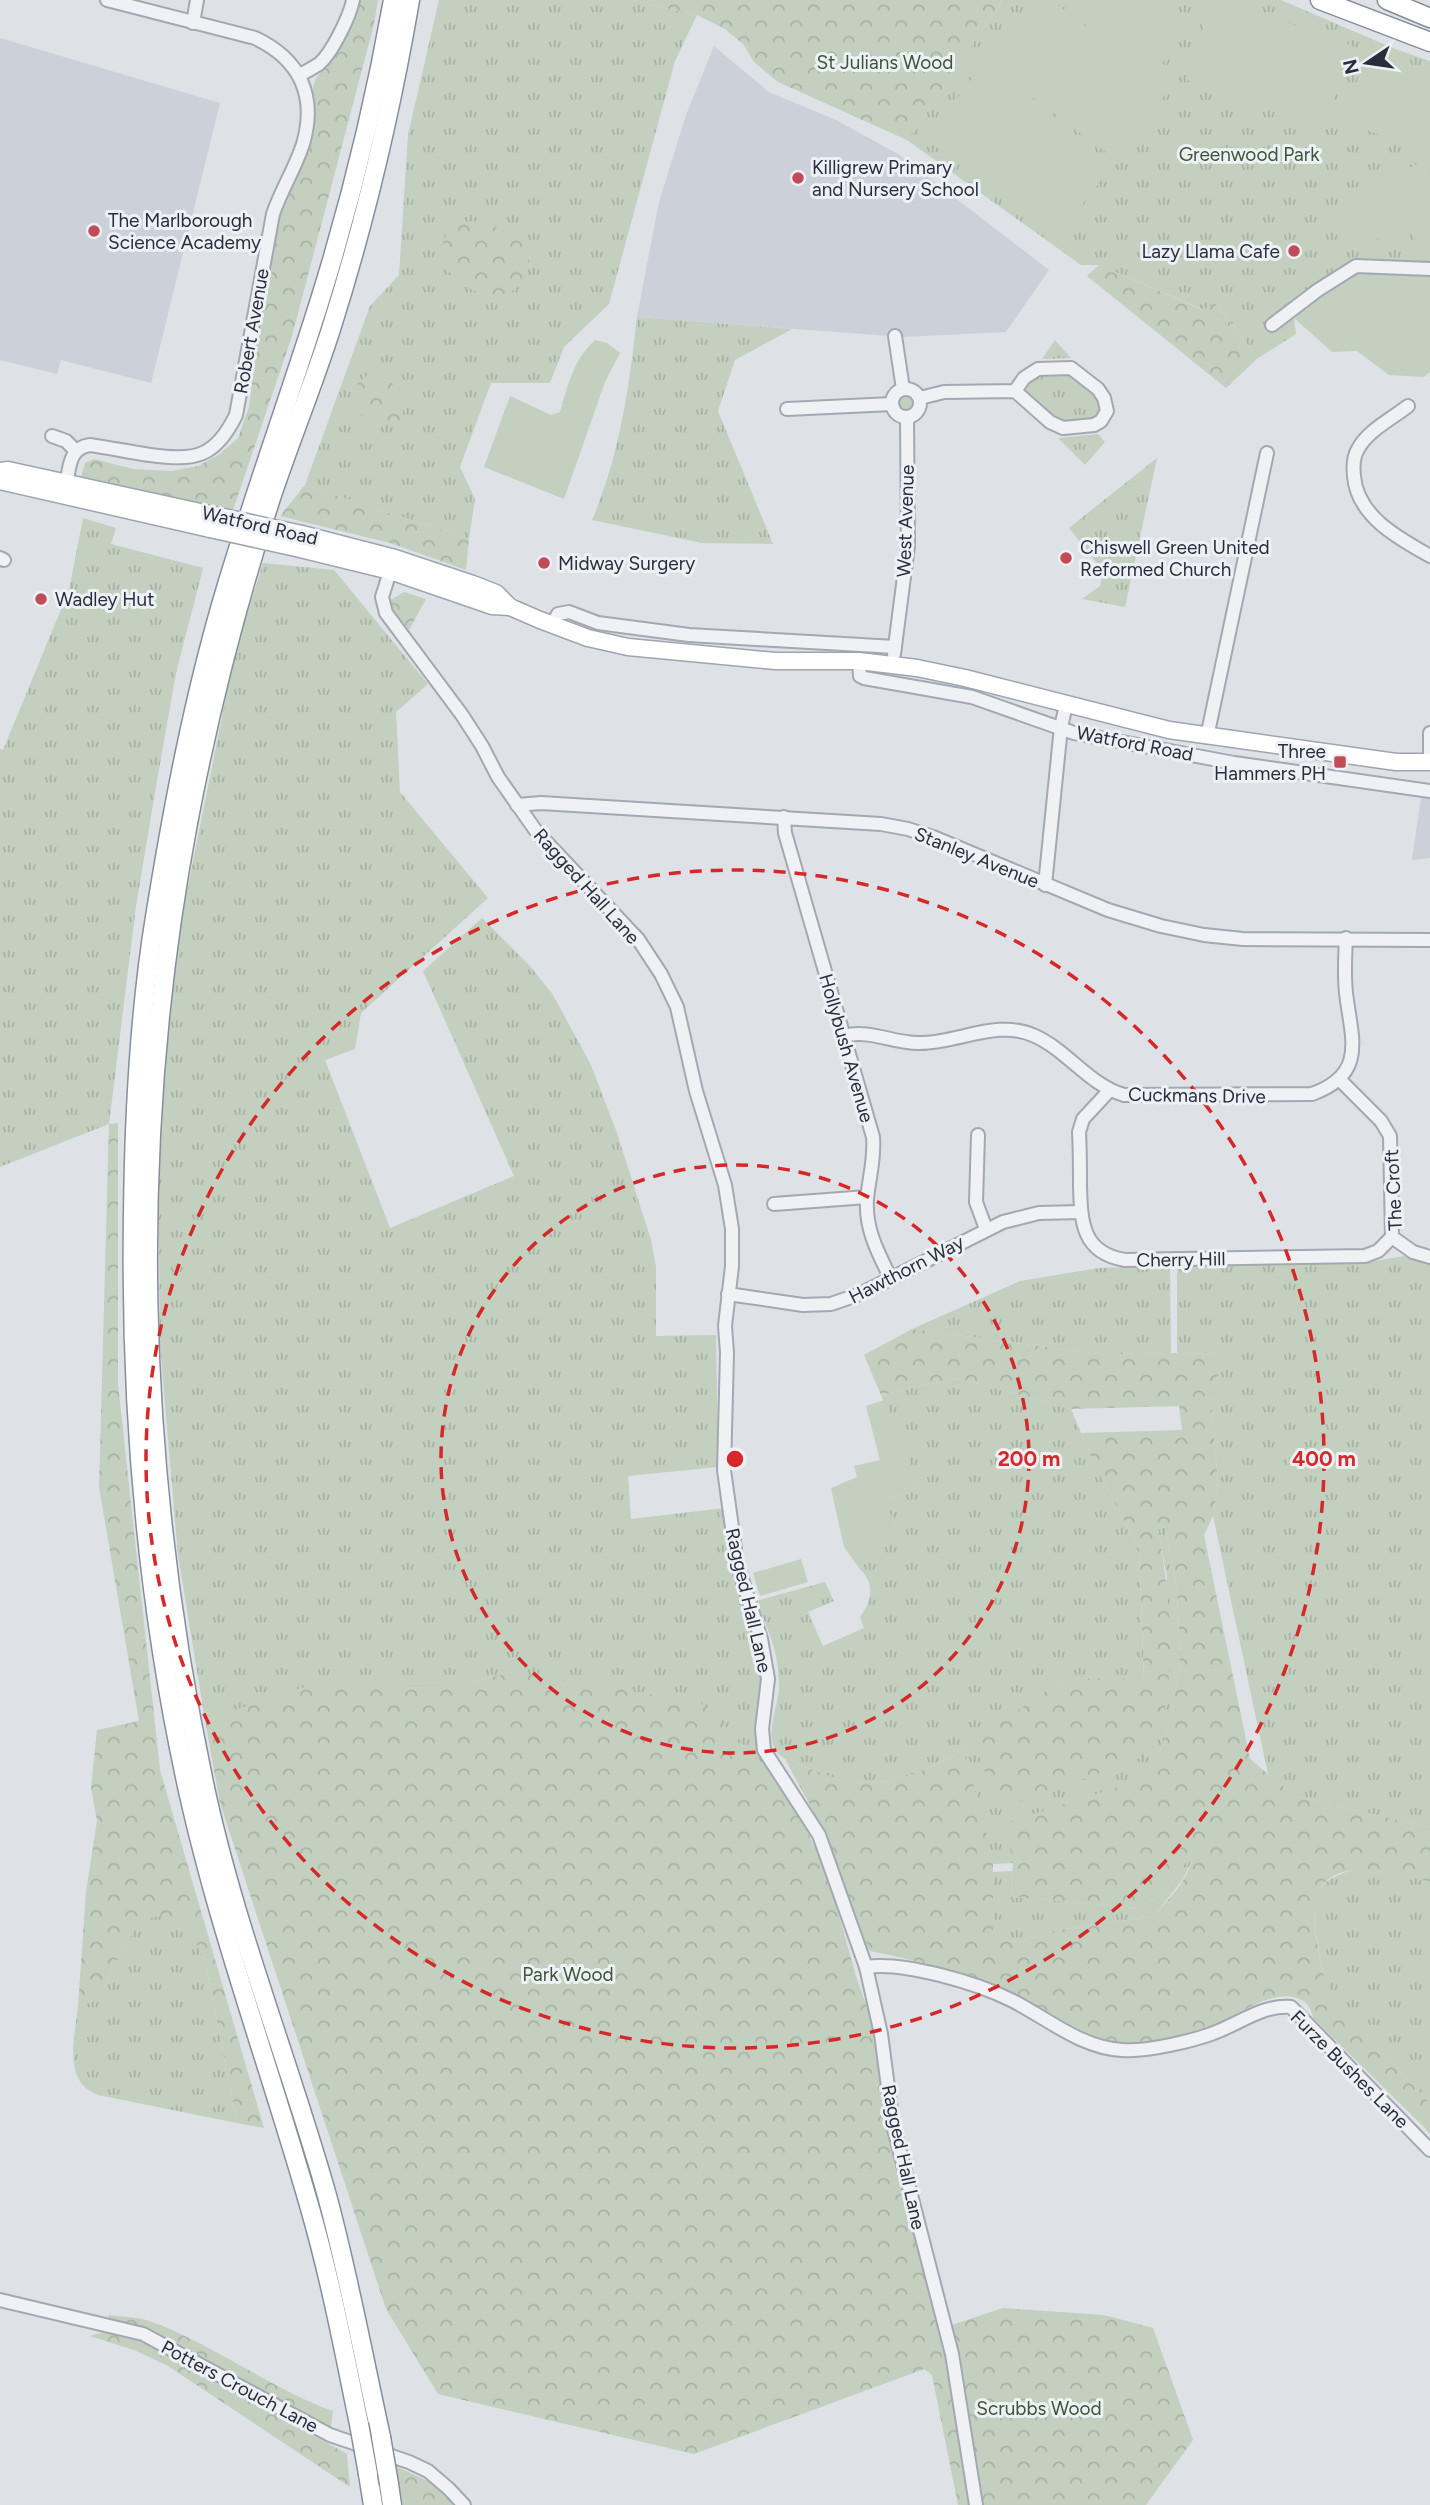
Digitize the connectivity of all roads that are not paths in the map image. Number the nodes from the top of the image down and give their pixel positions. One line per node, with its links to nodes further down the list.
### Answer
1 (107, 0): 9 (street, Robert Avenue)
2 (197, 0): 9 (street)
3 (353, 0): 11 (street)
4 (393, 0): 60 (highway, bridge)
5 (410, 0): 61 (highway, bridge)
6 (1320, 0): 10 (highway)
7 (1387, 0): 8 (highway)
8 (1430, 18)
9 (193, 23): 11 (street, Robert Avenue)
10 (1430, 43)
11 (299, 75): 23 (street, Robert Avenue)
12 (1430, 269): 13 (street)
13 (1272, 325)
14 (895, 336): 15 (street)
15 (902, 389): 17 (street); 18 (street)
16 (1016, 391): 16 (street); 17 (street)
17 (920, 398): 21 (street)
18 (892, 404): 20 (street); 21 (street)
19 (1408, 406): 28 (street)
20 (787, 409)
21 (907, 417): 31 (street, West Avenue)
22 (52, 436): 23 (street)
23 (75, 450): 27 (street)
24 (1266, 453): 37 (street)
25 (0, 471): 27 (main road, Watford Road)
26 (0, 481): 27 (main road, Watford Road)
27 (65, 490): 29 (main road, Watford Road, bridge)
28 (1430, 556)
29 (392, 565): 30 (main road, Watford Road); 40 (street, Ragged Hall Lane)
30 (552, 625): 31 (street); 32 (main road, Watford Road)
31 (895, 647): 33 (street, West Avenue)
32 (859, 661): 33 (main road, Watford Road); 35 (street, Watford Road)
33 (892, 665): 34 (main road, Watford Road)
34 (1066, 705): 35 (street); 37 (main road, Watford Road)
35 (1061, 727): 39 (street, Watford Road); 42 (street)
36 (1430, 733): 38 (street)
37 (1207, 737): 38 (main road, Watford Road)
38 (1430, 763)
39 (1430, 791)
40 (517, 806): 41 (street, Stanley Avenue); 56 (street, Ragged Hall Lane)
41 (784, 817): 42 (street, Stanley Avenue); 45 (street, Hollybush Avenue)
42 (1045, 885): 43 (street, Stanley Avenue)
43 (1346, 938): 44 (street, Stanley Avenue); 46 (street)
44 (1430, 940)
45 (844, 1036): 47 (street, Cuckmans Drive); 49 (street, Hollybush Avenue)
46 (1339, 1079): 47 (street, Cuckmans Drive); 53 (street, The Croft)
47 (1109, 1091): 51 (street, Cherry Hill)
48 (978, 1135): 52 (street)
49 (867, 1198): 50 (street); 55 (street, Hollybush Avenue)
50 (774, 1204)
51 (1081, 1212): 52 (street, Hawthorn Way); 53 (street, Cherry Hill)
52 (986, 1229): 55 (street, Hawthorn Way)
53 (1392, 1237): 54 (street, The Croft)
54 (1430, 1257)
55 (891, 1279): 56 (street, Hawthorn Way)
56 (729, 1294): 57 (street, Ragged Hall Lane)
57 (866, 1967): 58 (street, Furze Bushes Lane); 63 (street, Ragged Hall Lane)
58 (1430, 2150)
59 (0, 2300): 62 (street, Potters Crouch Lane)
60 (373, 2505)
61 (392, 2505)
62 (464, 2505)
63 (976, 2505)

